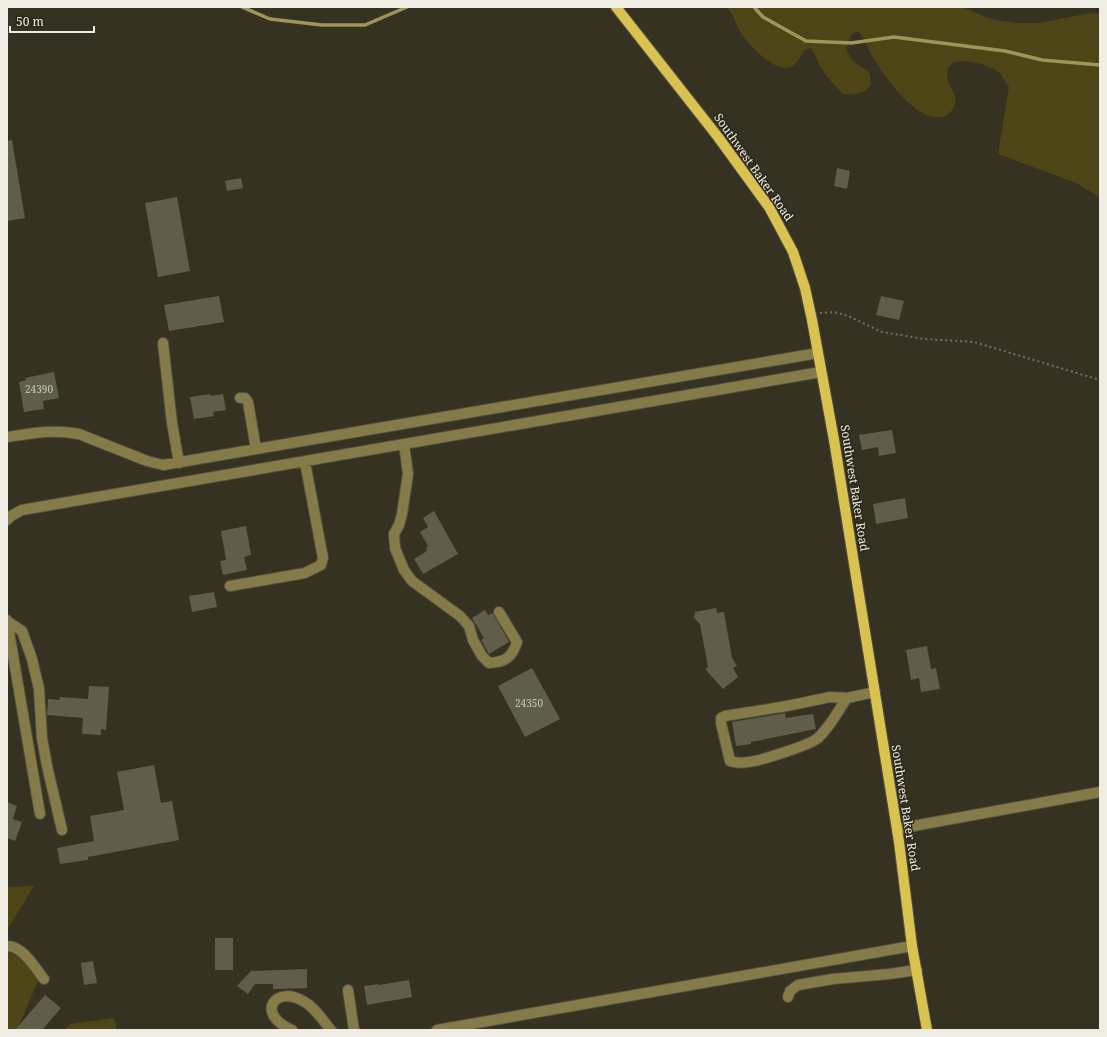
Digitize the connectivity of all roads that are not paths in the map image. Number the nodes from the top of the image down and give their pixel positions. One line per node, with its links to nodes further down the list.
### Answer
1 (616, 7): 3 (main road, Southwest Baker Road)
2 (163, 343): 10 (street)
3 (818, 353): 4 (main road, Southwest Baker Road); 8 (street)
4 (821, 372): 7 (street); 15 (main road, Southwest Baker Road)
5 (240, 398): 8 (street)
6 (7, 436): 10 (street)
7 (404, 444): 9 (street); 13 (street)
8 (256, 449): 10 (street)
9 (305, 462): 11 (street); 12 (street)
10 (179, 463)
11 (7, 520)
12 (230, 586)
13 (499, 612)
14 (7, 621): 18 (street); 20 (street)
15 (875, 692): 16 (street); 19 (main road, Southwest Baker Road)
16 (847, 698): 16 (street)
17 (1100, 792): 19 (street)
18 (40, 814)
19 (897, 829): 22 (main road, Southwest Baker Road)
20 (62, 830)
21 (7, 946): 24 (street)
22 (912, 946): 23 (main road, Southwest Baker Road); 27 (street)
23 (917, 970): 26 (street); 32 (main road, Southwest Baker Road)
24 (44, 979)
25 (348, 990): 30 (street)
26 (788, 997)
27 (451, 1029): 31 (street)
28 (292, 1030): 29 (street)
29 (331, 1030)
30 (354, 1030)
31 (437, 1030)
32 (927, 1030)

